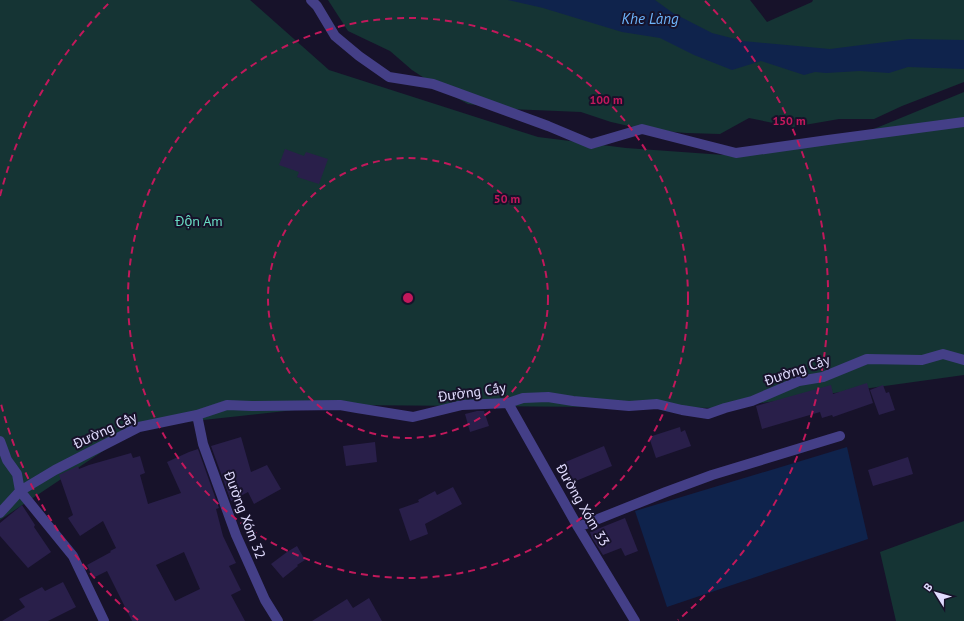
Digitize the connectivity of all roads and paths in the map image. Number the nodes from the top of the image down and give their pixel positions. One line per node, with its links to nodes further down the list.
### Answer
1 (311, 0): 2 (street)
2 (964, 122)
3 (964, 360): 4 (street, Đường Cấy)
4 (508, 403): 5 (street, Đường Cấy); 10 (street, Đường Xóm 33)
5 (197, 415): 8 (street, Đường Cấy); 12 (street, Đường Xóm 32)
6 (840, 436): 10 (street)
7 (0, 441): 8 (street)
8 (20, 491): 9 (street, Đường Cấy); 11 (street)
9 (0, 512)
10 (578, 527): 13 (street, Đường Xóm 33)
11 (104, 621)
12 (278, 621)
13 (634, 621)

